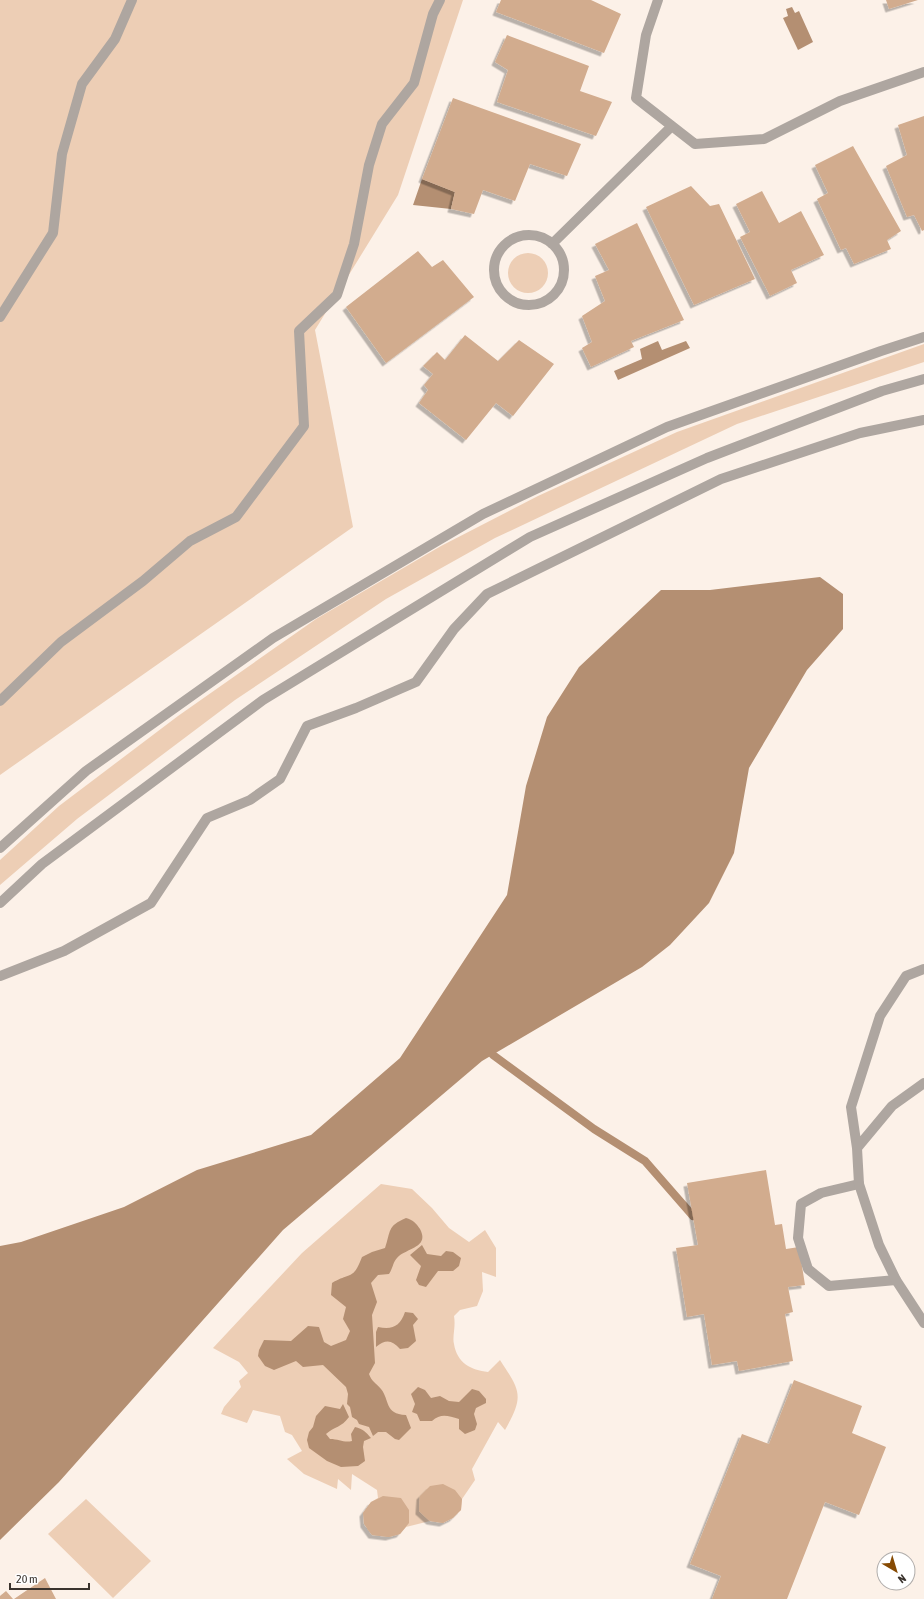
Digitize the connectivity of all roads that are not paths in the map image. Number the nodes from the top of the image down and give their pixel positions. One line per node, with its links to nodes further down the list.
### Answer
1 (132, 0): 7 (street)
2 (440, 0): 11 (street)
3 (658, 0): 5 (street)
4 (924, 72): 5 (street)
5 (672, 126): 6 (street)
6 (552, 244): 6 (street)
7 (0, 317)
8 (924, 337): 12 (street)
9 (924, 379): 13 (street)
10 (924, 420): 15 (street)
11 (0, 701)
12 (0, 848)
13 (0, 903)
14 (924, 969): 17 (street)
15 (0, 976)
16 (924, 1083): 17 (street)
17 (857, 1148): 18 (street)
18 (859, 1184): 19 (street); 19 (street)
19 (896, 1280): 20 (street)
20 (924, 1323)

